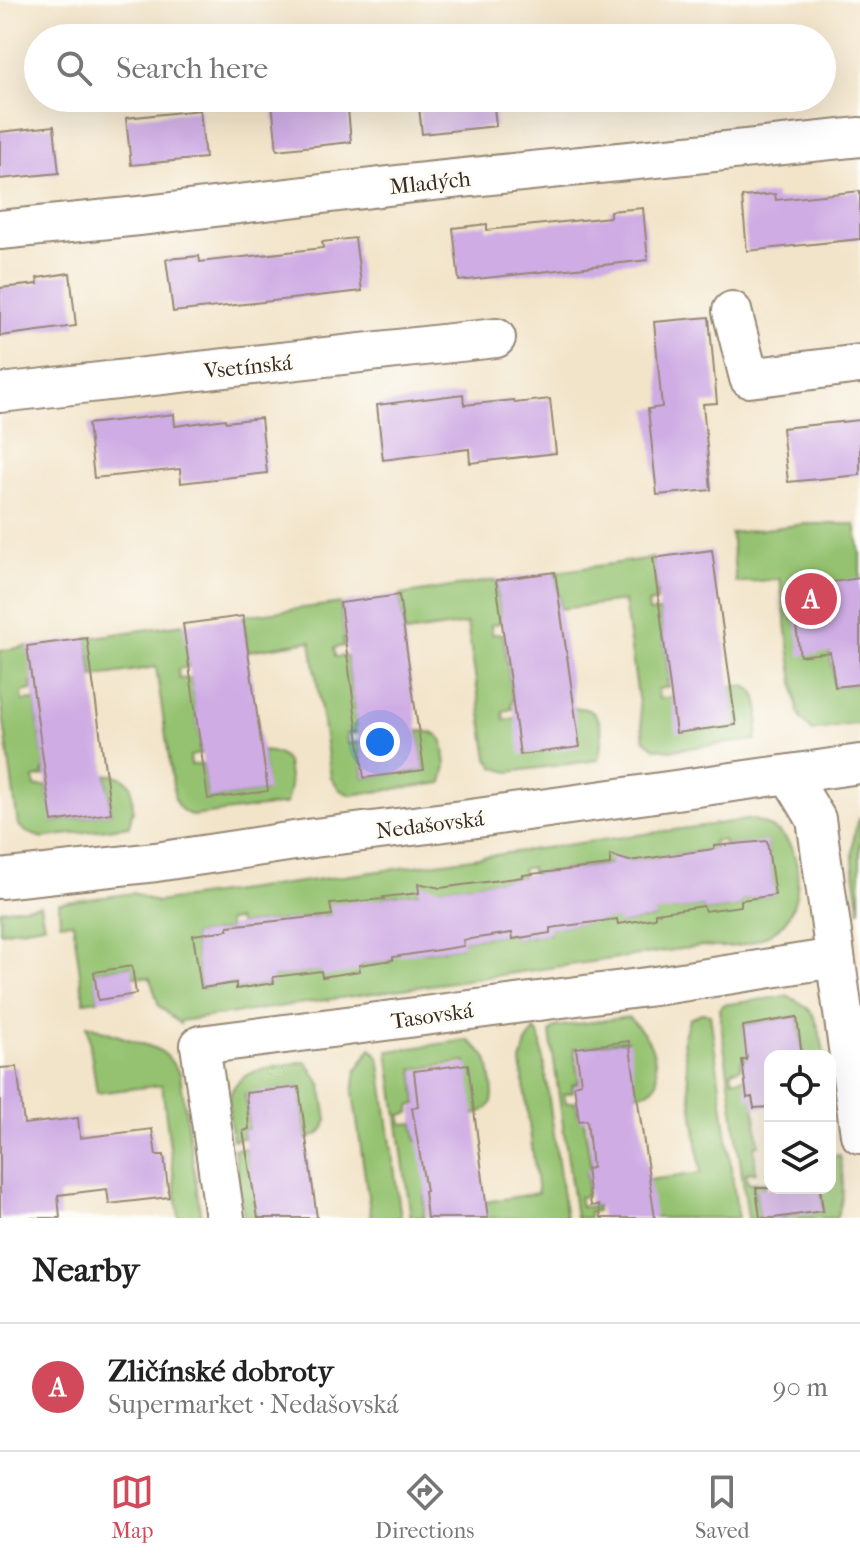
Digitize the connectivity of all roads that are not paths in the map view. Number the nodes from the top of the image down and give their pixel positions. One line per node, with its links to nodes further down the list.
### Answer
1 (860, 137): 2 (street, Mladých)
2 (0, 230)
3 (732, 311): 5 (street)
4 (496, 338): 6 (street, Vsetínská)
5 (860, 364)
6 (0, 393)
7 (860, 764): 8 (street, Nedašovská)
8 (789, 774): 9 (street, Nedašovská); 10 (street)
9 (0, 879)
10 (835, 958): 11 (street); 12 (street, Tasovská)
11 (860, 1134)
12 (225, 1218)

